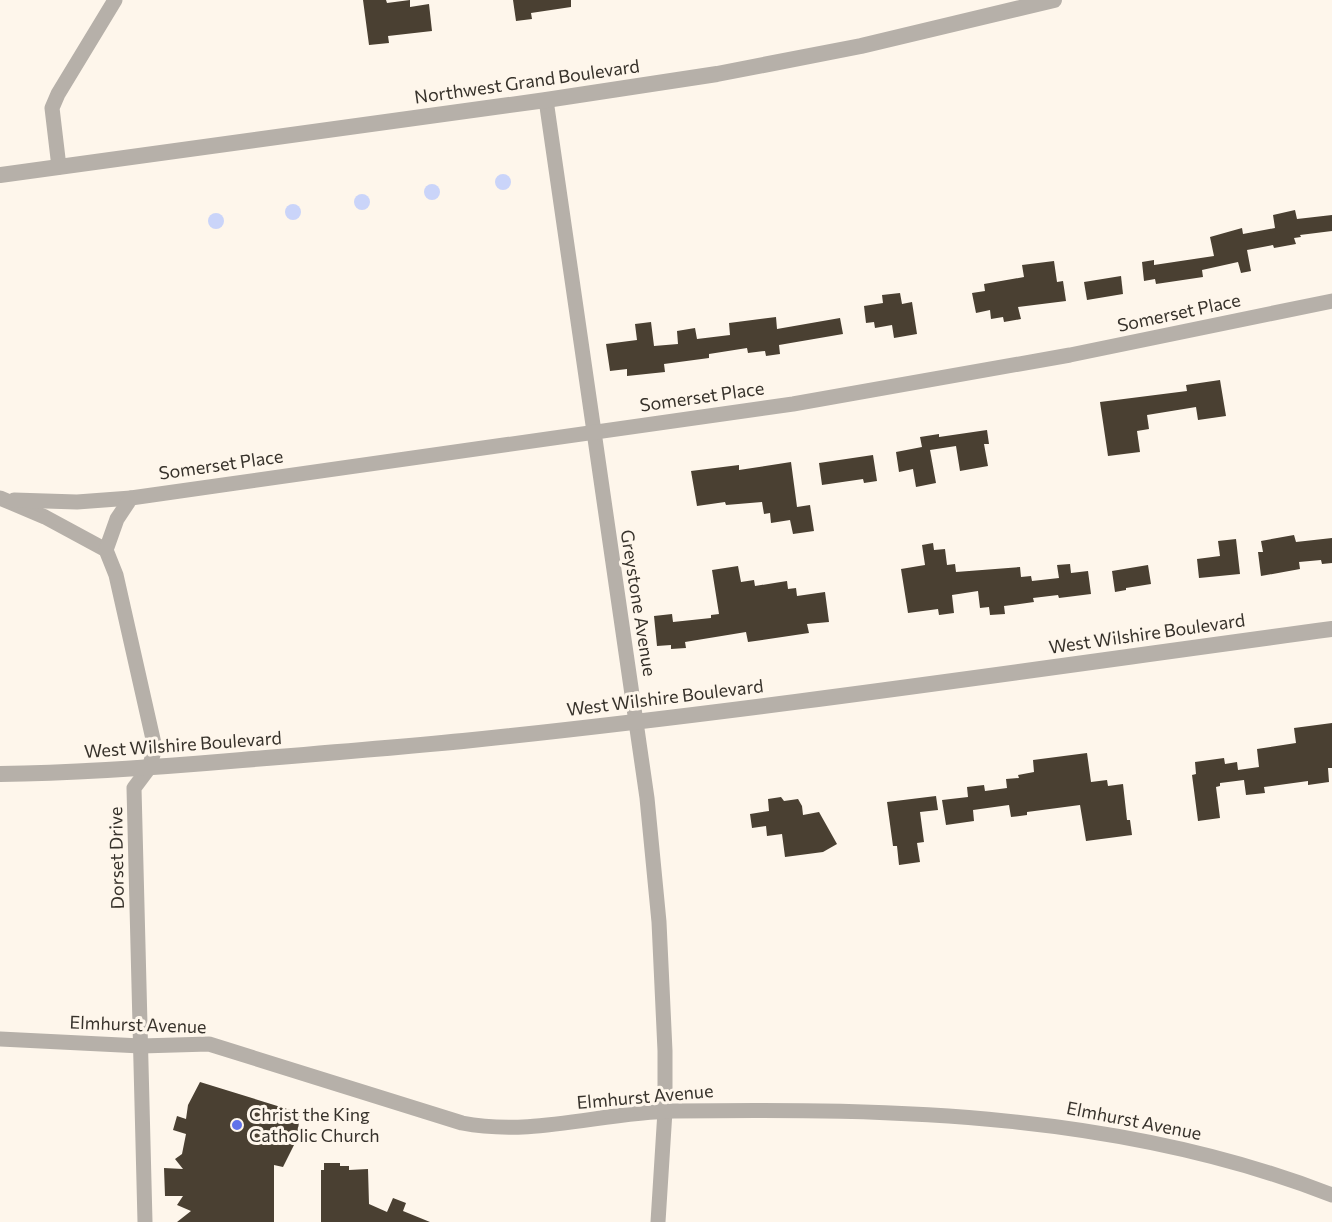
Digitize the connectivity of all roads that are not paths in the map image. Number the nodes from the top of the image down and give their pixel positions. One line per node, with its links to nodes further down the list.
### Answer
1 (115, 0): 4 (street)
2 (1054, 0): 3 (street, Northwest Grand Boulevard)
3 (546, 100): 4 (street, Northwest Grand Boulevard); 7 (street, Greystone Avenue)
4 (59, 167): 5 (street, Northwest Grand Boulevard)
5 (0, 175)
6 (1332, 301): 7 (street, Somerset Place)
7 (594, 433): 8 (street, Somerset Place); 12 (street, Greystone Avenue)
8 (130, 498): 9 (street, Somerset Place); 10 (street)
9 (2, 499): 10 (street)
10 (106, 550): 13 (street, Dorset Drive)
11 (1332, 629): 12 (street, West Wilshire Boulevard)
12 (636, 721): 13 (street, West Wilshire Boulevard); 17 (street, Greystone Avenue)
13 (149, 768): 14 (street, West Wilshire Boulevard); 16 (street, Dorset Drive)
14 (0, 774)
15 (0, 1039): 16 (street, Elmhurst Avenue)
16 (141, 1046): 17 (street, Elmhurst Avenue); 19 (street, Dorset Drive)
17 (665, 1111): 18 (street, Elmhurst Avenue); 20 (street, Greystone Avenue)
18 (1332, 1195)
19 (145, 1222)
20 (658, 1222)

